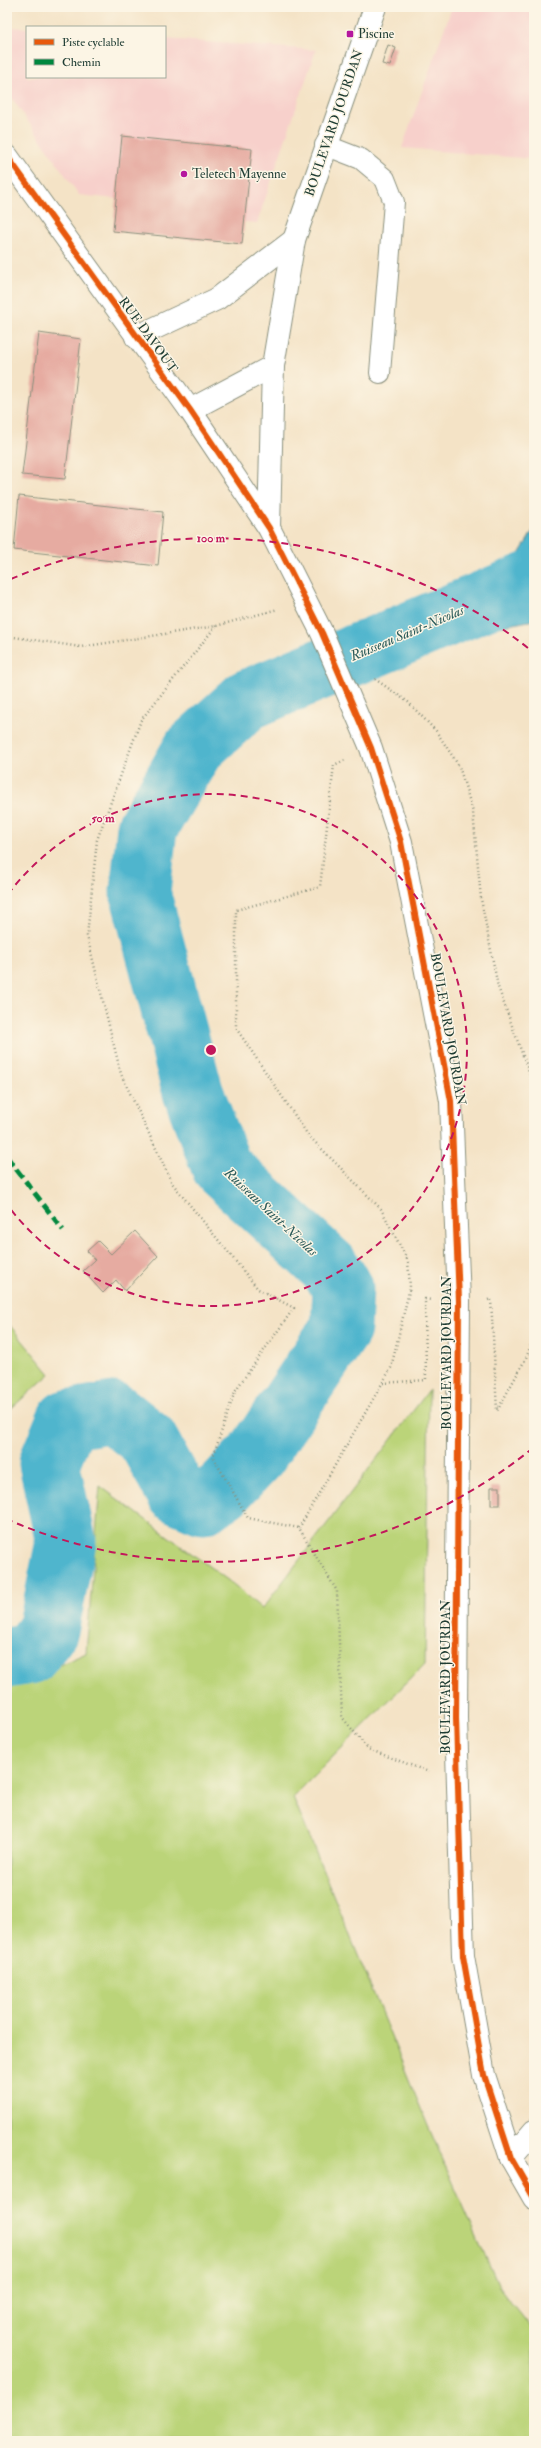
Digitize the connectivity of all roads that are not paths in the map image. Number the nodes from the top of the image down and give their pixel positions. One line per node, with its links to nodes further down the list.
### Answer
1 (375, 7): 2 (street, BOULEVARD JOURDAN)
2 (325, 145): 4 (street, BOULEVARD JOURDAN); 7 (lane)
3 (7, 156): 5 (street, RUE DAVOUT)
4 (294, 240): 5 (street); 6 (street, BOULEVARD JOURDAN)
5 (136, 337): 8 (street, RUE DAVOUT)
6 (273, 366): 8 (street); 9 (street, BOULEVARD JOURDAN)
7 (380, 373)
8 (190, 410): 9 (street, RUE DAVOUT)
9 (269, 528): 11 (street, BOULEVARD JOURDAN)
10 (534, 2131): 11 (street)
11 (511, 2158): 12 (street, BOULEVARD JOURDAN)
12 (534, 2198)

